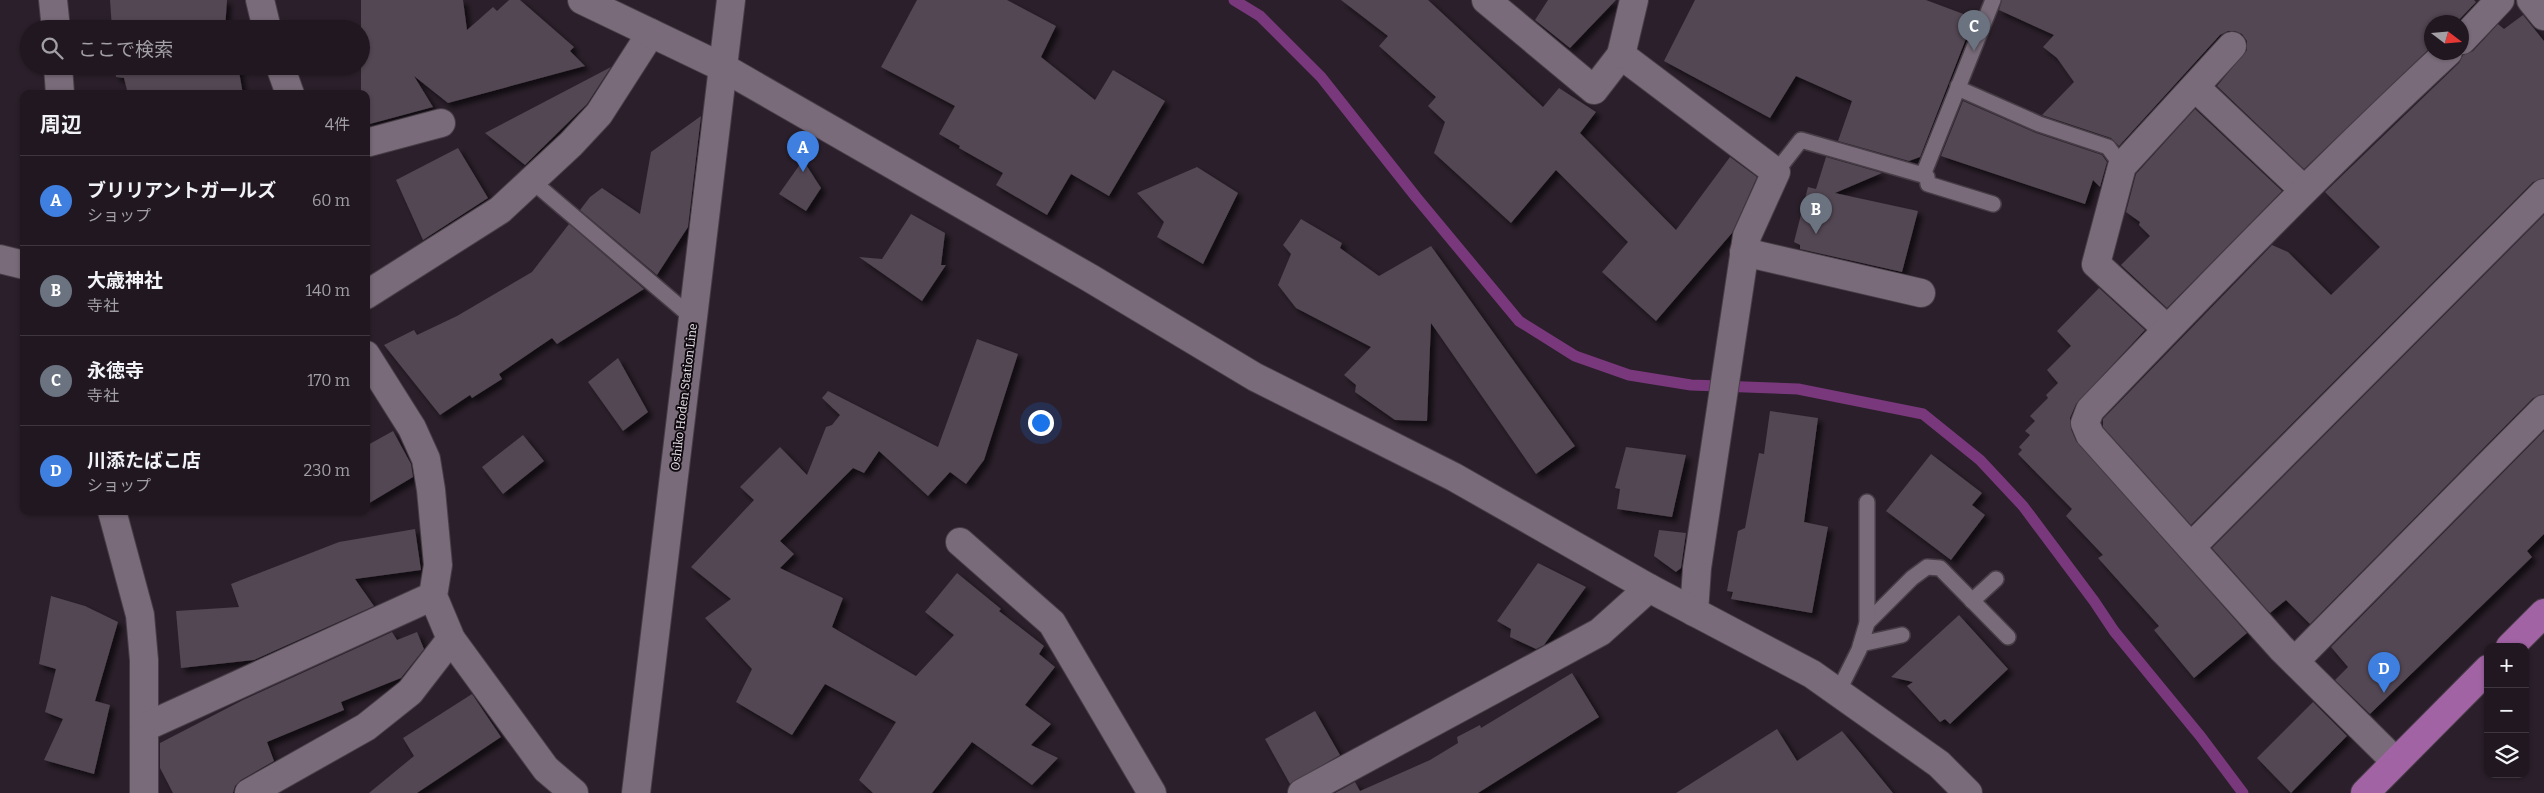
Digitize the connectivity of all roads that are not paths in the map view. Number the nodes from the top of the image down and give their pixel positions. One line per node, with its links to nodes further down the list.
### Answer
1 (53, 0): 11 (street)
2 (260, 0): 12 (street)
3 (582, 0): 13 (street)
4 (731, 0): 18 (street, Oshiko Hoden Station Line)
5 (1486, 0): 16 (street)
6 (1634, 0): 16 (street)
7 (1994, 0): 21 (lane)
8 (2500, 0): 14 (street)
9 (2531, 0): 10 (street)
10 (2544, 16)
11 (55, 20)
12 (265, 20)
13 (651, 33): 18 (street); 30 (street)
14 (2469, 33)
15 (2232, 46): 22 (street)
16 (1621, 55): 28 (street)
17 (2439, 60): 31 (street)
18 (724, 68): 39 (street, Oshiko Hoden Station Line); 48 (street)
19 (59, 75): 23 (street)
20 (283, 75): 24 (street)
21 (1958, 86): 27 (lane); 29 (lane)
22 (2195, 87): 27 (street); 31 (street)
23 (60, 90)
24 (289, 90)
25 (441, 123): 26 (street)
26 (370, 143)
27 (2122, 166): 40 (street)
28 (1776, 172): 29 (lane); 34 (street)
29 (1923, 175): 33 (lane)
30 (532, 181): 37 (street); 39 (lane)
31 (2304, 190): 40 (street)
32 (2544, 192): 46 (street)
33 (1993, 204)
34 (1744, 252): 38 (street); 51 (street)
35 (0, 260): 36 (street)
36 (20, 265)
37 (370, 293)
38 (1921, 294)
39 (694, 319): 67 (street, Oshiko Hoden Station Line)
40 (2168, 329): 46 (street)
41 (370, 361): 49 (street)
42 (2544, 409): 59 (street)
43 (1867, 502): 53 (lane)
44 (113, 515): 62 (street)
45 (960, 542): 68 (street)
46 (2192, 546): 59 (street)
47 (1996, 579): 50 (lane)
48 (1650, 588): 51 (street); 69 (street)
49 (433, 596): 56 (street); 62 (street)
50 (1972, 601): 53 (lane); 55 (lane)
51 (1694, 612): 61 (street)
52 (2544, 613): 57 (highway)
53 (1867, 623): 58 (lane)
54 (1902, 635): 58 (lane)
55 (2008, 637)
56 (451, 639): 65 (street); 66 (street)
57 (2514, 643)
58 (1861, 644): 61 (lane)
59 (2295, 661): 63 (street)
60 (2484, 673): 63 (highway)
61 (1838, 692): 70 (street)
62 (145, 727): 64 (street)
63 (2396, 761): 71 (highway)
64 (144, 793)
65 (249, 793)
66 (574, 793)
67 (636, 793)
68 (1152, 793)
69 (1302, 793)
70 (1968, 793)
71 (2365, 793)

